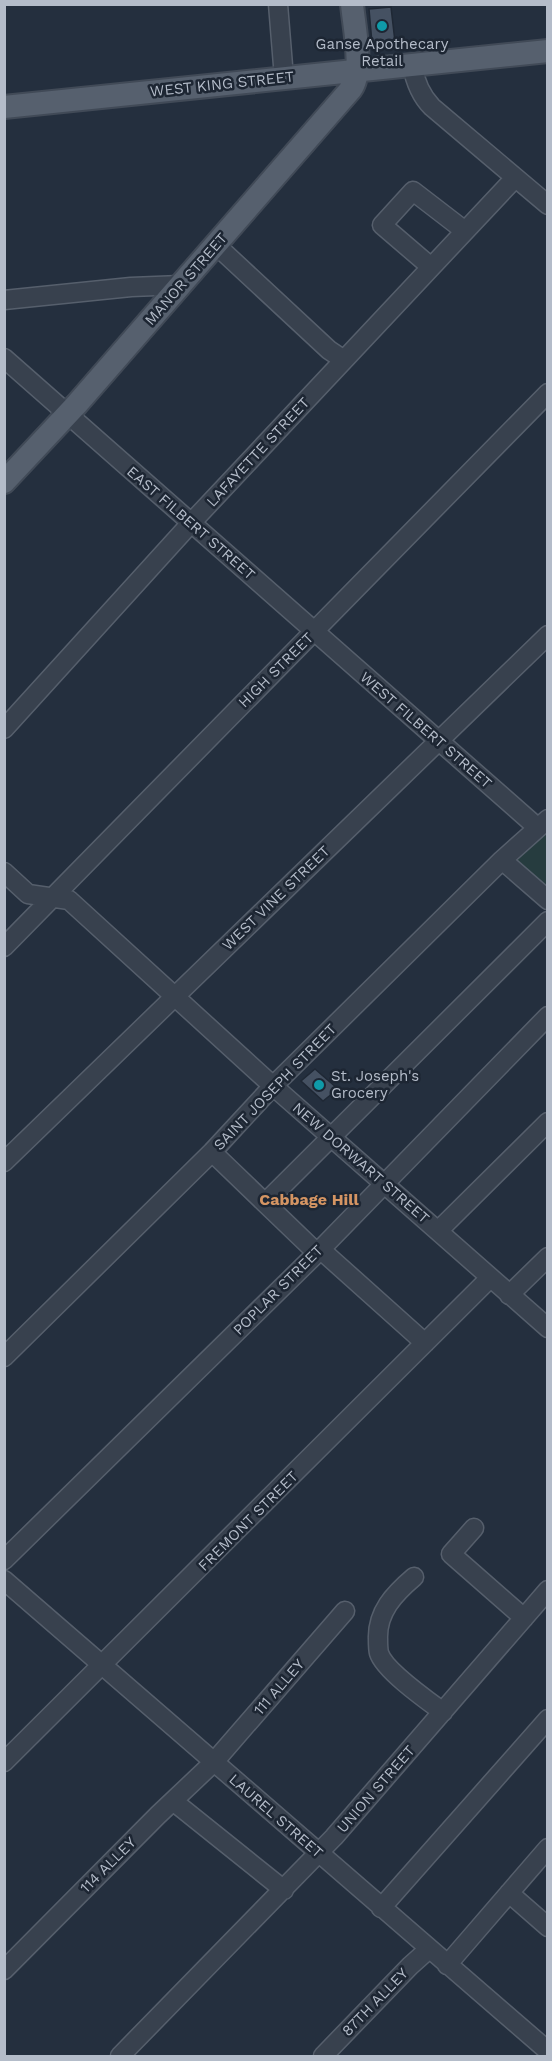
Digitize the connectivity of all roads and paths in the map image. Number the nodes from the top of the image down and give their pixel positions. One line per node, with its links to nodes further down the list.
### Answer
1 (278, 4): 6 (street)
2 (352, 4): 5 (main road)
3 (548, 51): 4 (main road, WEST KING STREET)
4 (412, 65): 5 (main road, WEST KING STREET); 8 (street)
5 (357, 70): 6 (main road, WEST KING STREET); 11 (main road, MANOR STREET)
6 (285, 78): 7 (main road, WEST KING STREET)
7 (4, 106)
8 (515, 178): 9 (street); 10 (street, LAFAYETTE STREET)
9 (548, 205)
10 (465, 231): 12 (street, LAFAYETTE STREET); 12 (street)
11 (216, 245): 13 (main road, MANOR STREET); 16 (street)
12 (431, 267): 16 (street, LAFAYETTE STREET)
13 (181, 285): 14 (street); 18 (main road, MANOR STREET)
14 (4, 300)
15 (4, 358): 18 (street)
16 (344, 360): 20 (street, LAFAYETTE STREET)
17 (548, 393): 21 (street, HIGH STREET)
18 (68, 414): 19 (main road, MANOR STREET); 20 (street, EAST FILBERT STREET)
19 (4, 482)
20 (191, 523): 21 (street, EAST FILBERT STREET); 23 (street, LAFAYETTE STREET)
21 (315, 631): 24 (street, WEST FILBERT STREET); 28 (street, HIGH STREET)
22 (548, 635): 24 (street, WEST VINE STREET)
23 (4, 729)
24 (438, 740): 25 (street, WEST FILBERT STREET); 32 (street, WEST VINE STREET)
25 (543, 823): 26 (street, SAINT JOSEPH STREET)
26 (502, 860): 29 (street); 34 (street, SAINT JOSEPH STREET)
27 (4, 873): 28 (street, NEW DORWART STREET)
28 (53, 897): 31 (street, HIGH STREET); 32 (street, NEW DORWART STREET)
29 (548, 900)
30 (548, 921): 36 (street)
31 (4, 947)
32 (175, 996): 34 (street, NEW DORWART STREET); 38 (street, WEST VINE STREET)
33 (548, 1016): 39 (street, POPLAR STREET)
34 (273, 1086): 36 (street, NEW DORWART STREET); 37 (street, SAINT JOSEPH STREET)
35 (548, 1122): 41 (street)
36 (331, 1137): 39 (street, NEW DORWART STREET); 40 (street)
37 (212, 1152): 40 (street); 48 (street, SAINT JOSEPH STREET)
38 (4, 1162)
39 (384, 1184): 41 (street, NEW DORWART STREET); 42 (street, POPLAR STREET)
40 (265, 1203): 42 (street)
41 (438, 1231): 44 (street, NEW DORWART STREET)
42 (318, 1251): 47 (street); 50 (street, POPLAR STREET)
43 (548, 1257): 45 (street)
44 (490, 1278): 45 (street, NEW DORWART STREET); 47 (street, FREMONT STREET)
45 (509, 1295): 46 (street, NEW DORWART STREET)
46 (548, 1328)
47 (425, 1343): 56 (street, FREMONT STREET)
48 (4, 1357)
49 (474, 1528): 55 (street)
50 (4, 1560)
51 (414, 1577): 57 (street)
52 (4, 1580): 56 (street, LAUREL STREET)
53 (548, 1590): 55 (street, UNION STREET)
54 (345, 1611): 60 (street, 111 ALLEY)
55 (524, 1618): 57 (street, UNION STREET)
56 (102, 1666): 59 (street, FREMONT STREET); 60 (street, LAUREL STREET)
57 (443, 1712): 63 (street, UNION STREET)
58 (548, 1719): 66 (street)
59 (4, 1762)
60 (214, 1762): 61 (street, 114 ALLEY); 63 (street, LAUREL STREET)
61 (173, 1801): 64 (street); 70 (street, 114 ALLEY)
62 (548, 1848): 65 (street)
63 (319, 1854): 64 (street, UNION STREET); 66 (street, LAUREL STREET)
64 (284, 1890): 72 (street, UNION STREET)
65 (509, 1893): 67 (street); 69 (street)
66 (381, 1908): 68 (street, LAUREL STREET)
67 (548, 1927)
68 (429, 1949): 69 (street, LAUREL STREET); 73 (street, 87TH ALLEY)
69 (447, 1965): 71 (street, LAUREL STREET)
70 (4, 1970)
71 (548, 2051)
72 (120, 2056)
73 (323, 2056)

